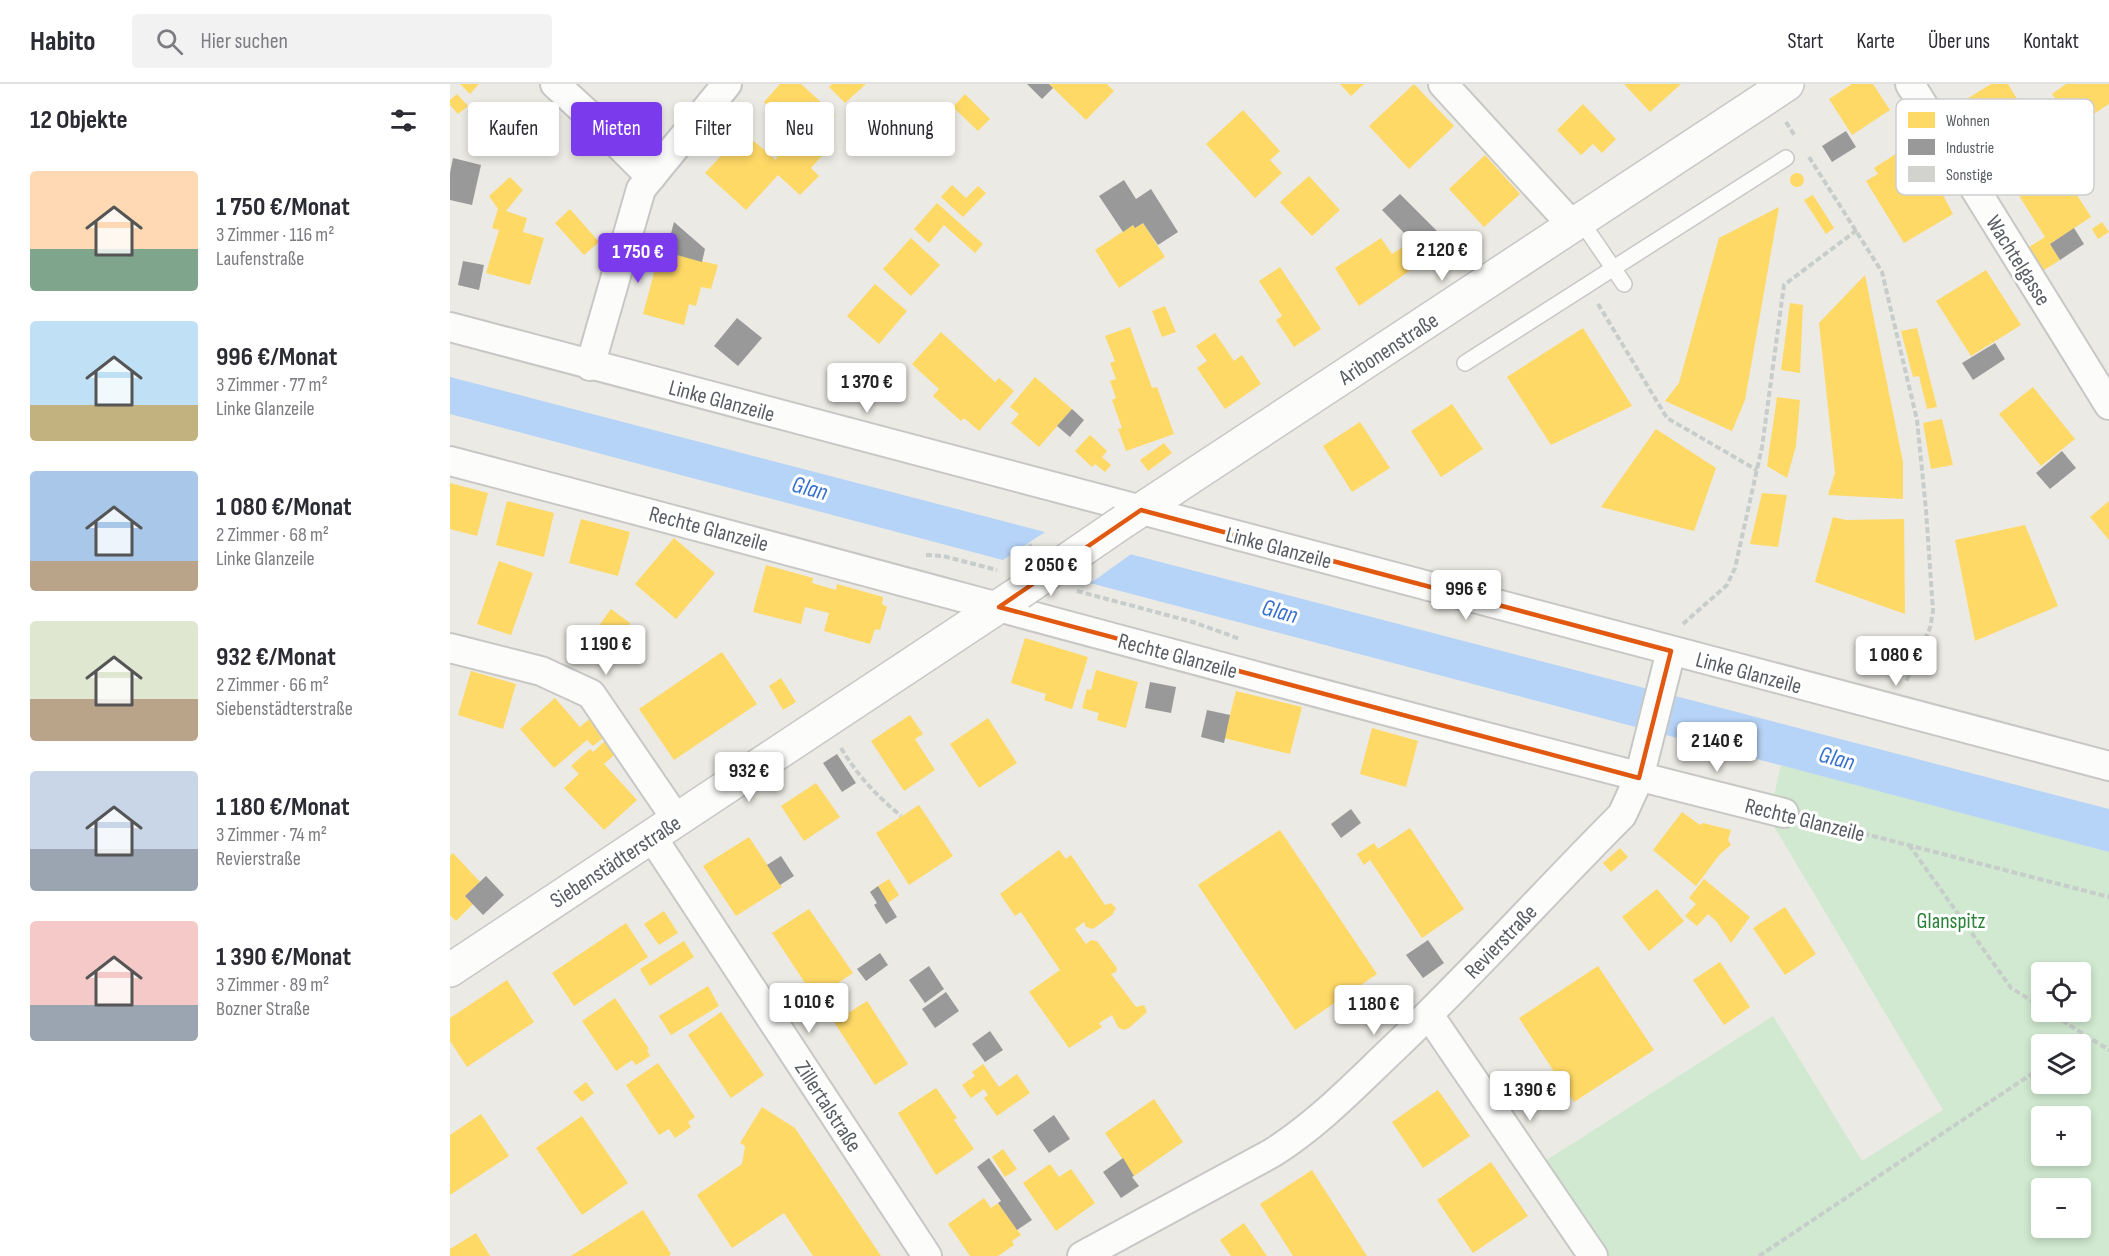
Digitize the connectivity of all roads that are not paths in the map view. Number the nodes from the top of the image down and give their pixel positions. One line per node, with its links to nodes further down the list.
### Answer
1 (555, 84): 8 (street)
2 (727, 84): 8 (street)
3 (1443, 84): 10 (street)
4 (1910, 84): 6 (street, Wachtelgasse)
5 (1778, 90): 10 (street, Aribonenstraße)
6 (1919, 99)
7 (1786, 158): 11 (lane)
8 (651, 177): 15 (street)
9 (1979, 195): 16 (street, Wachtelgasse)
10 (1577, 223): 11 (lane); 18 (street, Aribonenstraße)
11 (1613, 268): 12 (lane); 14 (lane)
12 (1624, 284)
13 (450, 327): 15 (street, Linke Glanzeile)
14 (1465, 363)
15 (590, 366): 18 (street, Linke Glanzeile)
16 (2109, 405)
17 (450, 461): 19 (street, Rechte Glanzeile)
18 (1132, 516): 19 (street, Aribonenstraße, bridge); 21 (street, Linke Glanzeile)
19 (1009, 600): 23 (street, Rechte Glanzeile); 25 (street, Siebenstädterstraße)
20 (450, 648): 25 (street, Zillertalstraße)
21 (1671, 651): 22 (street, Linke Glanzeile); 23 (street, Revierstraße)
22 (2109, 766)
23 (1639, 778): 24 (street, Rechte Glanzeile); 27 (street, Revierstraße)
24 (1784, 813)
25 (664, 828): 26 (street, Siebenstädterstraße); 28 (street, Zillertalstraße)
26 (450, 970)
27 (1429, 1015): 29 (street, Revierstraße); 30 (street)
28 (927, 1256)
29 (1083, 1256)
30 (1593, 1256)

